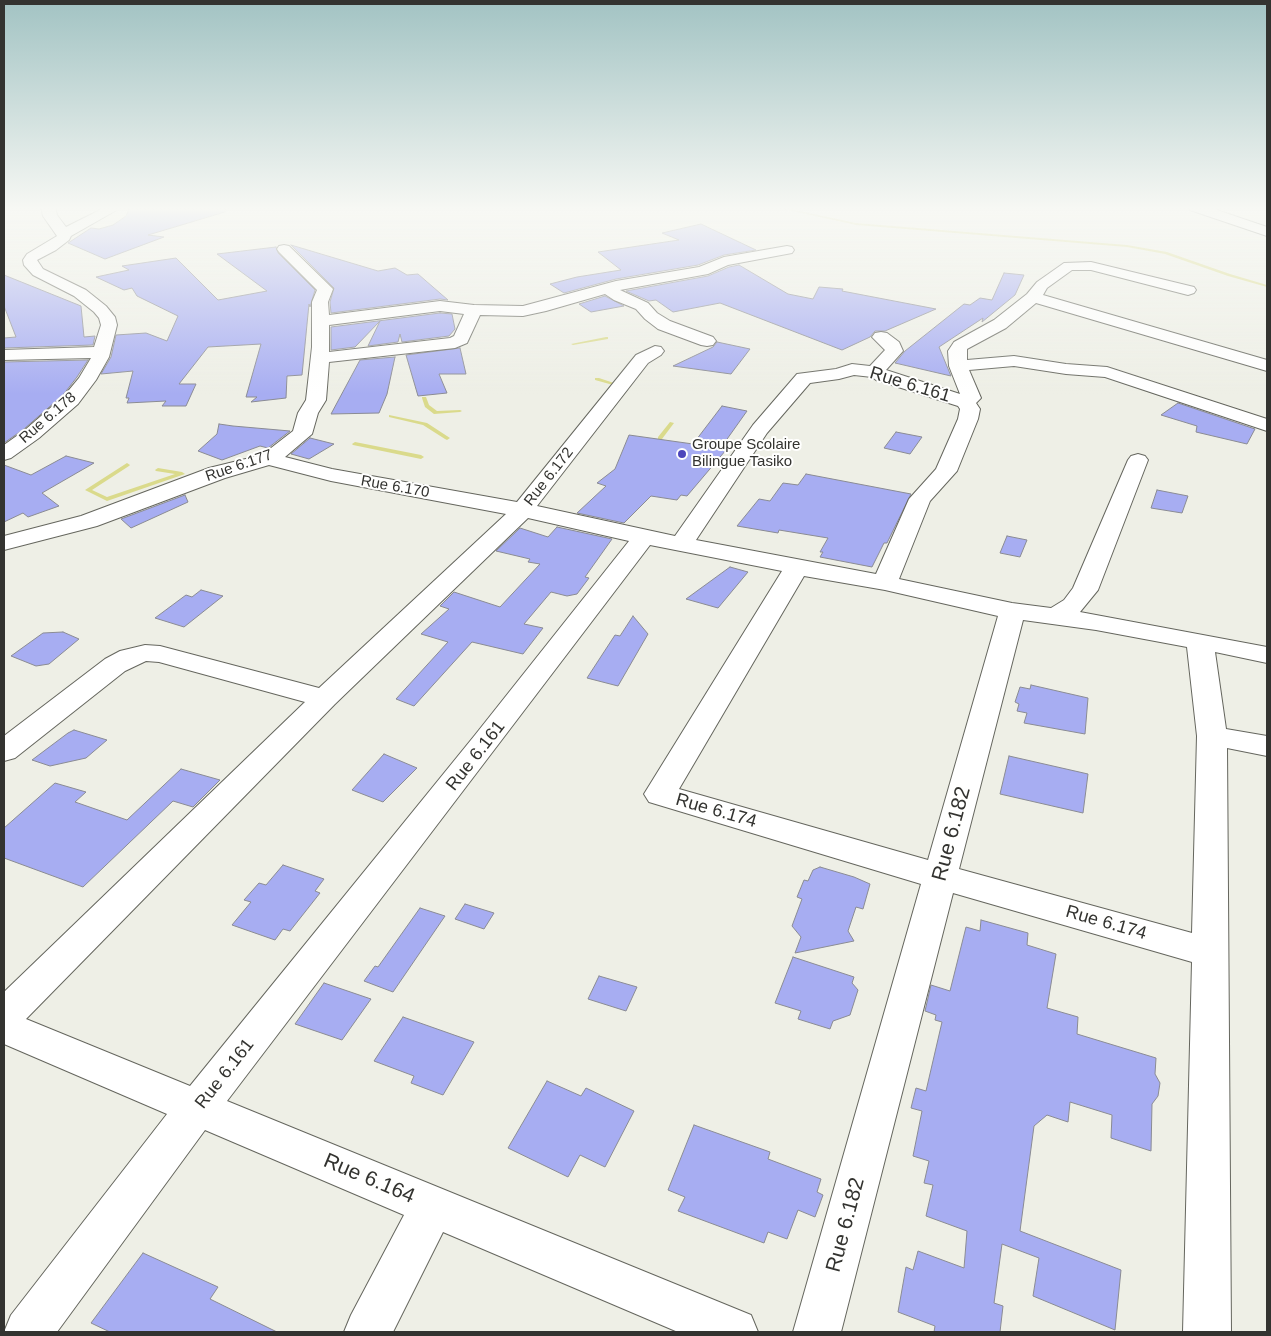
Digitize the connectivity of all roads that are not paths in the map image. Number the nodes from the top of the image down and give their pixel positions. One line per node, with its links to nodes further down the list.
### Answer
1 (35, 269): 15 (street, Rue 6.178)
2 (305, 269): 10 (street, Rue 6.177)
3 (706, 269): 6 (street)
4 (1061, 269): 8 (street, Rue 6.161)
5 (1105, 269): 7 (street, Rue 6.161)
6 (608, 289): 9 (street); 13 (street)
7 (1188, 290)
8 (1034, 297): 11 (street, Rue 6.161); 19 (street)
9 (474, 310): 10 (street); 17 (street)
10 (321, 321): 17 (street, Rue 6.177)
11 (982, 335): 18 (street, Rue 6.161); 21 (street)
12 (881, 337): 20 (street)
13 (707, 341)
14 (655, 351): 27 (street, Rue 6.172)
15 (101, 352): 16 (street); 24 (street, Rue 6.178)
16 (4, 355)
17 (320, 358): 25 (street, Rue 6.177)
18 (958, 366): 21 (street, Rue 6.161); 22 (street, Rue 6.161)
19 (1267, 366)
20 (877, 372): 22 (street, Rue 6.161); 30 (street, Rue 6.161)
21 (1107, 372): 23 (street, Rue 6.161)
22 (965, 402): 32 (street)
23 (1267, 425)
24 (4, 454)
25 (269, 459): 27 (street, Rue 6.170); 29 (street, Rue 6.177)
26 (1138, 460): 34 (street)
27 (523, 510): 28 (street, Rue 6.172); 37 (street)
28 (644, 537): 30 (street); 45 (street, Rue 6.161)
29 (4, 543)
30 (681, 544): 31 (street)
31 (797, 567): 32 (street); 41 (street, Rue 6.174)
32 (885, 583): 33 (street)
33 (1012, 611): 34 (street); 41 (street, Rue 6.182)
34 (1057, 616): 35 (street)
35 (1200, 641): 36 (street); 38 (street)
36 (1267, 654)
37 (325, 698): 40 (street); 43 (street)
38 (1212, 736): 39 (street); 42 (street)
39 (1267, 746)
40 (4, 751)
41 (941, 877): 42 (street, Rue 6.174); 50 (street, Rue 6.182)
42 (1209, 952): 51 (street)
43 (4, 1016)
44 (4, 1027): 45 (street, Rue 6.164)
45 (198, 1107): 46 (street, Rue 6.164); 47 (street, Rue 6.161)
46 (433, 1206): 48 (street); 49 (street, Rue 6.164)
47 (28, 1332)
48 (368, 1332)
49 (734, 1332)
50 (817, 1332)
51 (1207, 1332)

